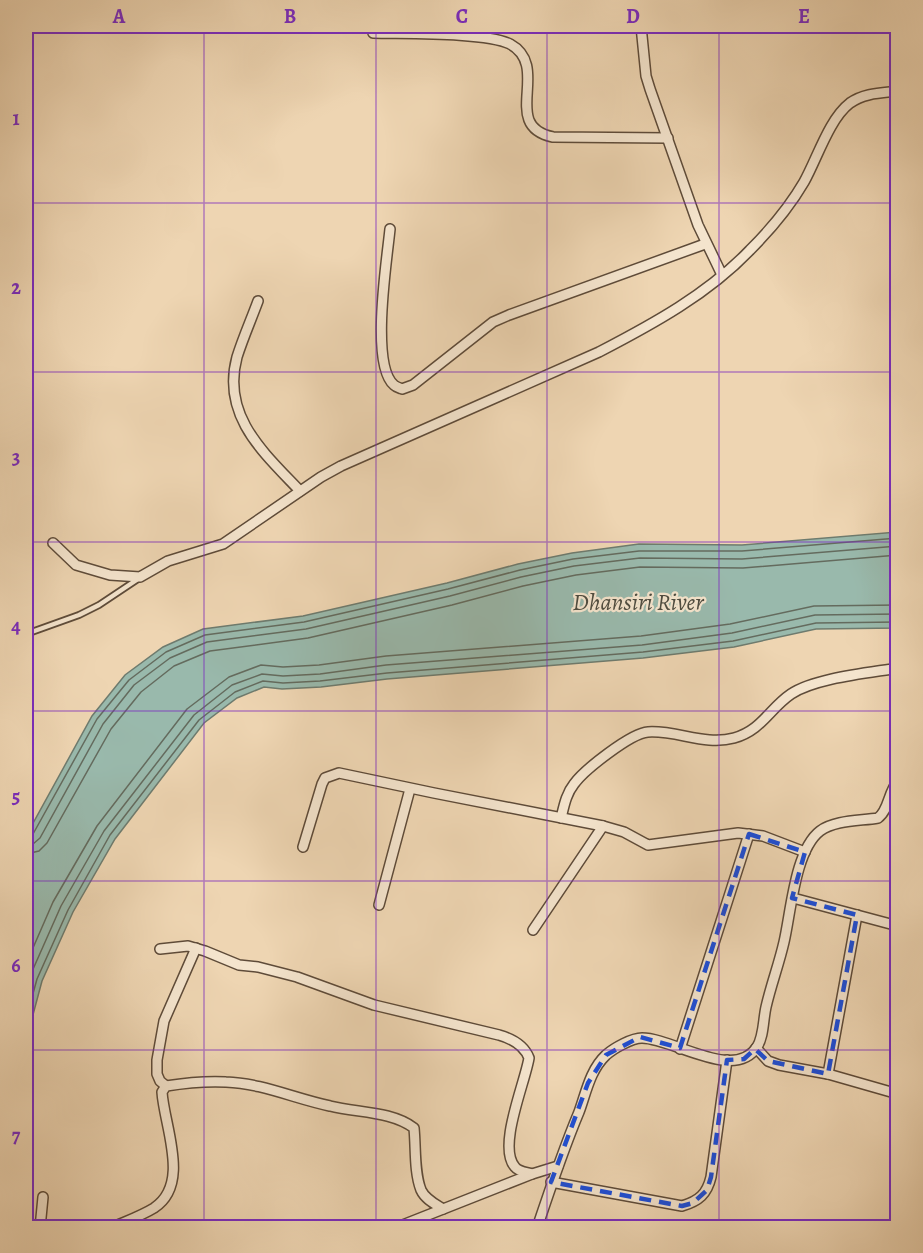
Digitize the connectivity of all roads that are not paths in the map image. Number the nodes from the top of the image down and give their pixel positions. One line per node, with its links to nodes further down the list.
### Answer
1 (641, 26): 4 (street)
2 (373, 33): 4 (street)
3 (897, 91): 7 (street)
4 (668, 138): 6 (street)
5 (390, 229): 6 (street)
6 (705, 244): 7 (street)
7 (722, 275): 9 (street)
8 (258, 301): 9 (street)
9 (300, 491): 11 (street)
10 (53, 543): 11 (street)
11 (140, 577): 12 (lane)
12 (26, 633)
13 (897, 668): 16 (street)
14 (897, 781): 20 (street)
15 (410, 789): 16 (street); 19 (street); 22 (street)
16 (561, 818): 17 (street)
17 (603, 826): 18 (street); 25 (street)
18 (749, 834): 20 (street); 29 (street)
19 (303, 848)
20 (805, 852): 21 (street)
21 (793, 898): 23 (street); 28 (street)
22 (379, 905)
23 (857, 915): 24 (street); 31 (street)
24 (897, 926)
25 (533, 930)
26 (196, 948): 27 (street); 32 (street); 35 (street)
27 (160, 949)
28 (756, 1048): 30 (street); 31 (street)
29 (680, 1049): 30 (street); 34 (street)
30 (728, 1060): 36 (street)
31 (828, 1074): 33 (street)
32 (166, 1086): 38 (street); 40 (street)
33 (897, 1094)
34 (558, 1166): 35 (street); 36 (street)
35 (532, 1174): 38 (street)
36 (551, 1182): 42 (street)
37 (43, 1197): 39 (street)
38 (442, 1209): 41 (street)
39 (40, 1227)
40 (111, 1227)
41 (395, 1227)
42 (537, 1227)

